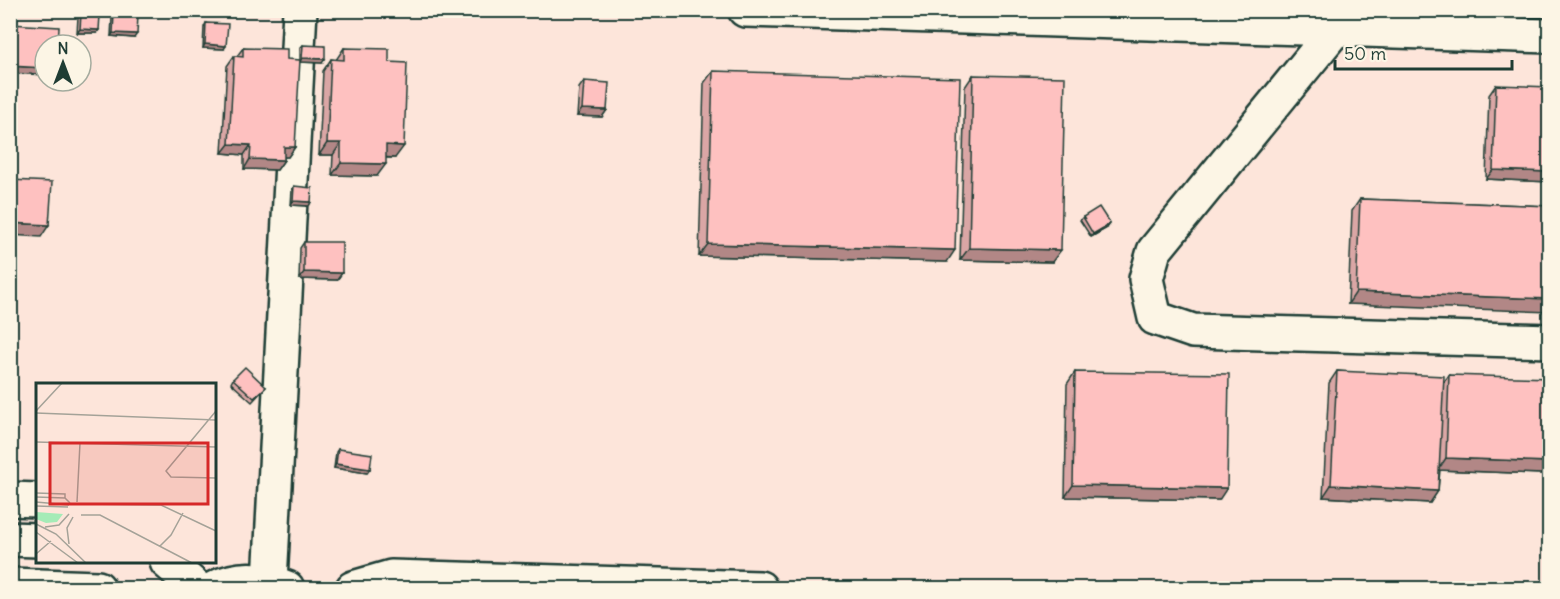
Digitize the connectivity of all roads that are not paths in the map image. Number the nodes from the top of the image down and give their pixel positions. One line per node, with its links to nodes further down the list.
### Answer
1 (300, 10): 12 (street)
2 (745, 10): 3 (street)
3 (1344, 20): 4 (street); 5 (street)
4 (1550, 36)
5 (1550, 341)
6 (10, 499): 7 (street)
7 (36, 500)
8 (10, 539): 9 (street)
9 (36, 540)
10 (169, 563): 14 (street)
11 (10, 585): 13 (street)
12 (279, 585): 15 (street)
13 (98, 588)
14 (196, 588)
15 (215, 588)
16 (353, 588): 17 (street)
17 (760, 588)

